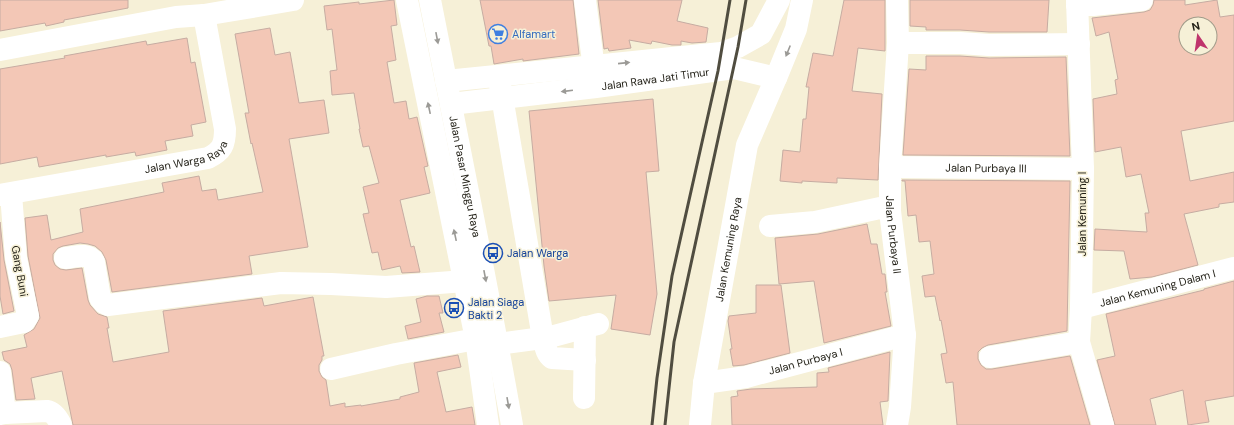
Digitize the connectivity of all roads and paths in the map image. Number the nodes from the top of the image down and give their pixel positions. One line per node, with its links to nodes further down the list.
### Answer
1 (293, 0): 11 (street)
2 (407, 0): 29 (street, Jalan Pasar Minggu Raya, one-way to 2)
3 (430, 0): 19 (street, Jalan Pasar Minggu Raya, one-way to 19)
4 (585, 0): 17 (street)
5 (779, 0): 17 (street, Jalan Rawa Jati Timur, one-way to 5)
6 (786, 0): 12 (street)
7 (802, 0): 12 (street)
8 (897, 0): 13 (street, Jalan Purbaya II)
9 (1142, 0): 10 (street)
10 (1077, 3): 14 (street, Jalan Kemuning I)
11 (206, 10): 15 (street); 24 (street, Jalan Warga Raya)
12 (796, 29): 18 (street, one-way to 18)
13 (898, 42): 14 (street); 22 (street, Jalan Purbaya II)
14 (1079, 44): 23 (street, Jalan Kemuning I)
15 (0, 50)
16 (499, 76): 17 (street, Jalan Rawa Jati Timur); 19 (street, Jalan Rawa Jati Timur); 20 (street)
17 (595, 77): 18 (street, Jalan Rawa Jati Timur); 20 (street, Jalan Rawa Jati Timur, one-way to 20)
18 (776, 78): 41 (street, Jalan Kemuning Raya)
19 (446, 81): 21 (street, Jalan Pasar Minggu Raya)
20 (503, 98): 21 (street, Jalan Rawa Jati Timur); 33 (street)
21 (451, 104): 36 (street, Jalan Pasar Minggu Raya, one-way to 36)
22 (890, 167): 23 (street, Jalan Purbaya III); 25 (street, Jalan Purbaya II)
23 (1083, 169): 30 (street, Jalan Kemuning I)
24 (5, 195): 31 (street, Gang Buni)
25 (890, 211): 26 (street); 32 (street, Jalan Purbaya II)
26 (770, 226)
27 (65, 258): 29 (street)
28 (1234, 268): 30 (street, Jalan Kemuning Dalam I)
29 (464, 281): 34 (street, Jalan Pasar Minggu Raya)
30 (1081, 308): 35 (street, Jalan Kemuning I)
31 (0, 327)
32 (905, 335): 41 (street, Jalan Purbaya I); 48 (street, Jalan Purbaya II)
33 (543, 338): 36 (street); 38 (street); 38 (street)
34 (476, 339): 39 (street); 45 (street, Jalan Pasar Minggu Raya)
35 (1079, 342): 37 (street); 49 (street, Jalan Kemuning I)
36 (498, 344): 46 (street, Jalan Pasar Minggu Raya, one-way to 46)
37 (990, 357)
38 (585, 360): 42 (street)
39 (331, 369)
40 (0, 372): 43 (street)
41 (704, 383): 47 (street, Jalan Kemuning Raya)
42 (584, 398)
43 (3, 413): 44 (street)
44 (55, 418)
45 (488, 425)
46 (512, 425)
47 (700, 425)
48 (897, 425)
49 (1104, 425)

